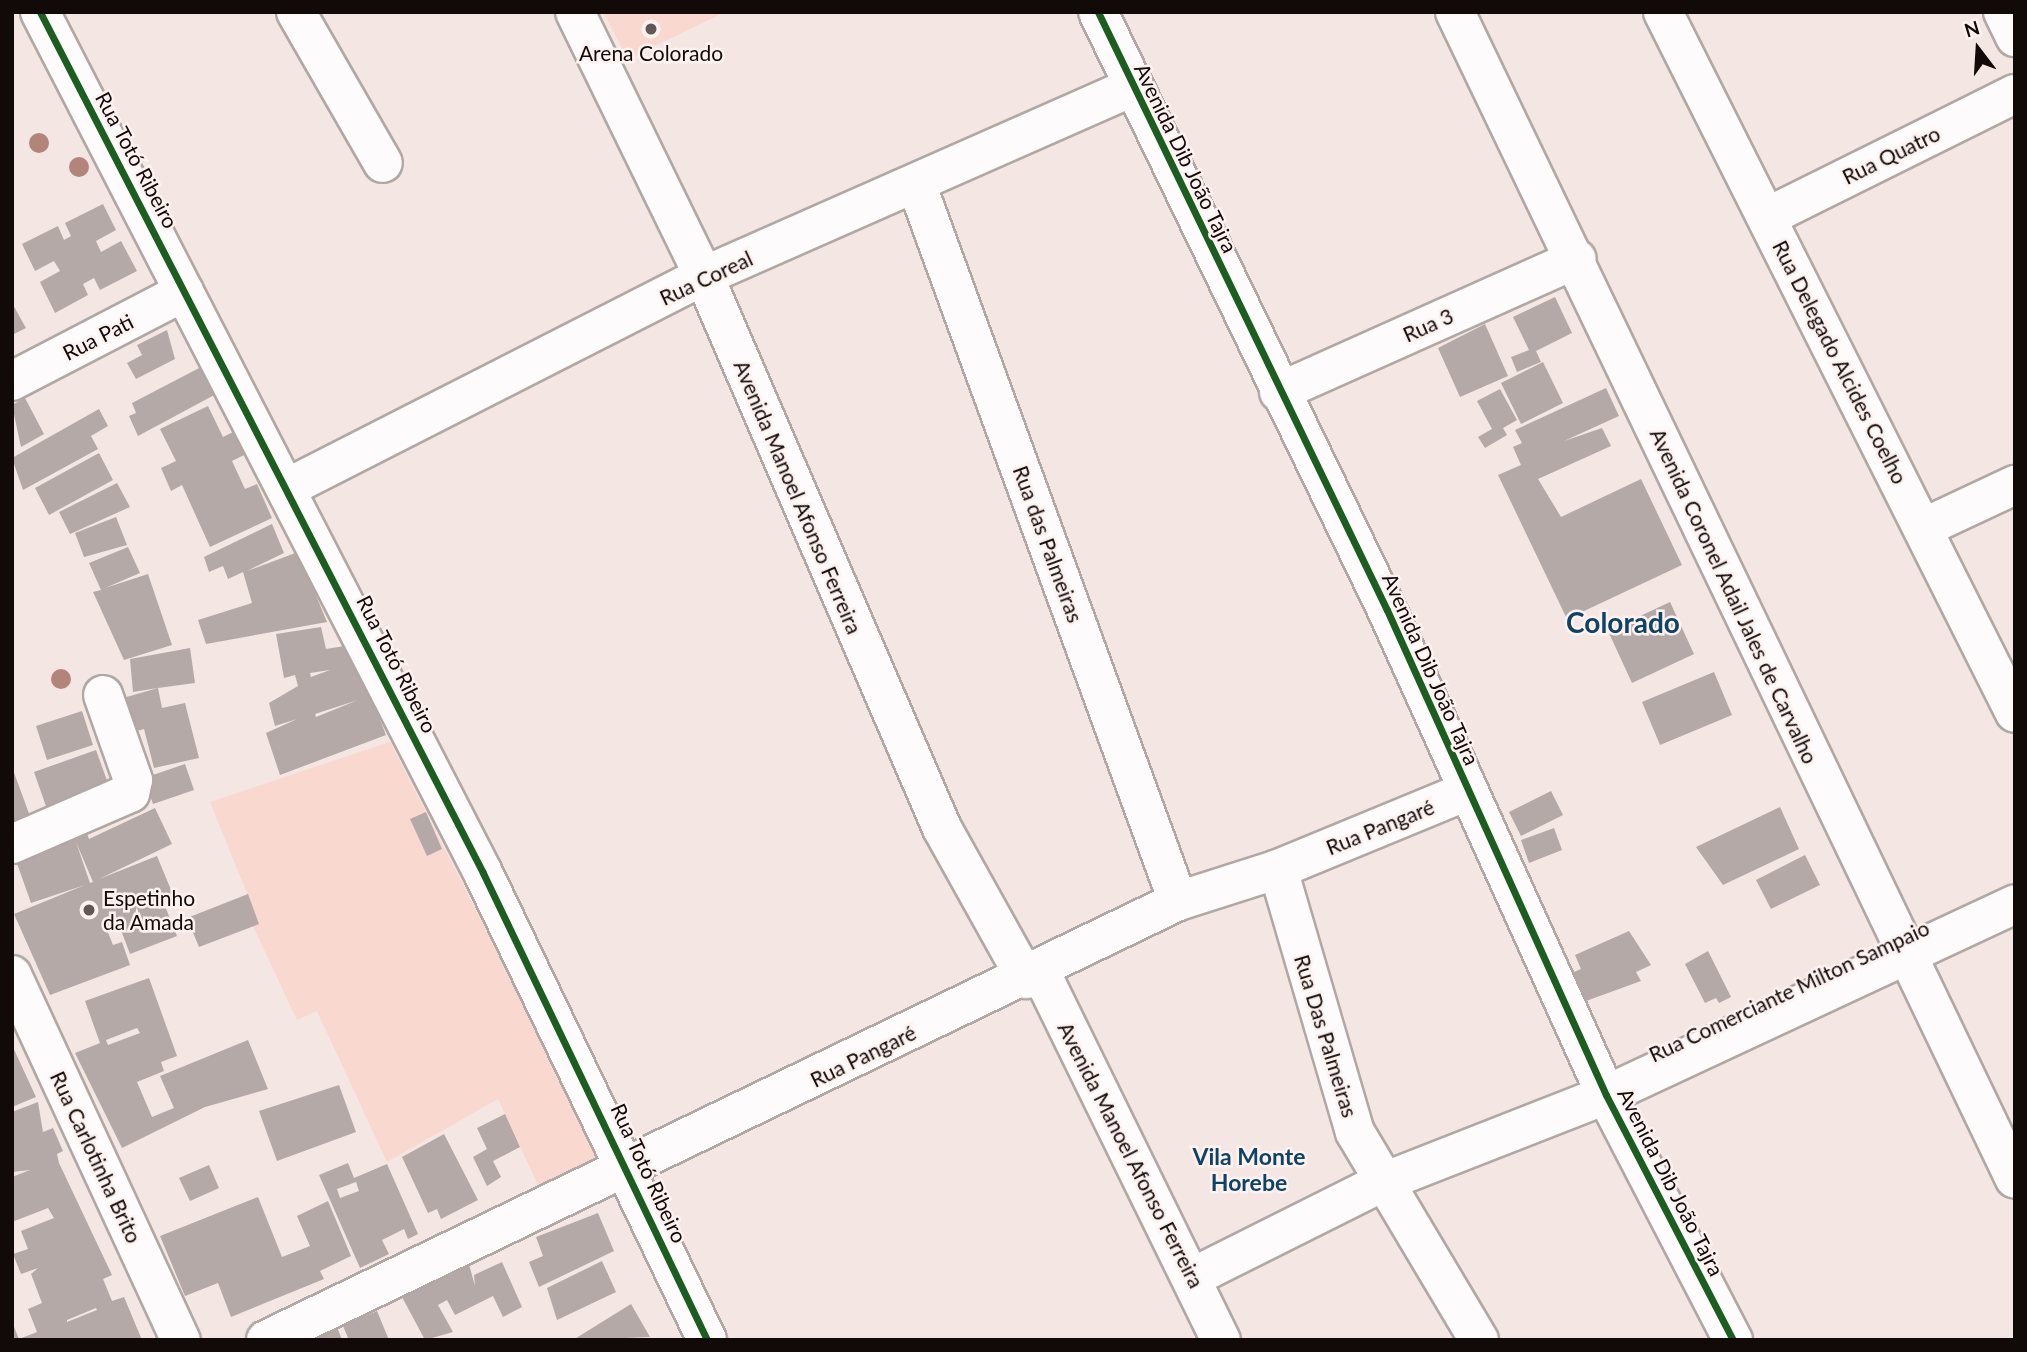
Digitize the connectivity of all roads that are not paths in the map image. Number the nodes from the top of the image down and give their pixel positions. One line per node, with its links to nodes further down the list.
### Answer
1 (40, 12): 16 (street, Rua Totó Ribeiro)
2 (296, 12): 11 (street)
3 (575, 12): 15 (street, Avenida Manoel Afonso Ferreira)
4 (1097, 12): 9 (street, Avenida Dib João Tajra)
5 (1455, 12): 14 (street, Avenida Coronel Adail Jales de Carvalho)
6 (1663, 12): 13 (street, Rua Delegado Alcides Coelho)
7 (2003, 12): 8 (street)
8 (2015, 37)
9 (1132, 87): 12 (street, Rua Coreal); 18 (street, Avenida Dib João Tajra)
10 (2015, 94): 13 (street, Rua Quatro)
11 (383, 163)
12 (917, 187): 15 (street, Rua Coreal); 27 (street, Rua das Palmeiras)
13 (1767, 217): 21 (street, Rua Delegado Alcides Coelho)
14 (1577, 259): 18 (street, Rua 3); 29 (street, Avenida Coronel Adail Jales de Carvalho)
15 (704, 276): 20 (street, Rua Coreal); 31 (street, Avenida Manoel Afonso Ferreira)
16 (184, 292): 17 (street, Rua Pati); 20 (street, Rua Totó Ribeiro)
17 (12, 381)
18 (1279, 392): 24 (street, Avenida Dib João Tajra)
19 (2015, 485): 21 (street)
20 (289, 487): 33 (street, Rua Totó Ribeiro)
21 (1923, 528): 23 (street, Rua Delegado Alcides Coelho)
22 (103, 695): 25 (street)
23 (2015, 713)
24 (1467, 791): 26 (street, Rua Pangaré); 32 (street, Avenida Dib João Tajra)
25 (12, 844)
26 (1278, 869): 27 (street, Rua Pangaré); 35 (street, Rua Das Palmeiras)
27 (1178, 901): 31 (street, Rua Pangaré)
28 (2015, 904): 29 (street, Rua Comerciante Milton Sampaio)
29 (1904, 959): 32 (street, Rua Comerciante Milton Sampaio); 34 (street, Avenida Coronel Adail Jales de Carvalho)
30 (12, 975): 37 (street, Rua Carlotinha Brito)
31 (1033, 975): 33 (street, Rua Pangaré); 36 (street, Avenida Manoel Afonso Ferreira)
32 (1606, 1094): 35 (street, Rua Comerciante Milton Sampaio); 42 (street, Avenida Dib João Tajra)
33 (629, 1168): 38 (street, Rua Pangaré); 39 (street, Rua Totó Ribeiro)
34 (2015, 1178)
35 (1381, 1183): 36 (street, Rua Comerciante Milton Sampaio); 41 (street, Rua Das Palmeiras)
36 (1193, 1277): 40 (street, Avenida Manoel Afonso Ferreira)
37 (181, 1340)
38 (266, 1340)
39 (707, 1340)
40 (1221, 1340)
41 (1479, 1340)
42 (1733, 1340)

